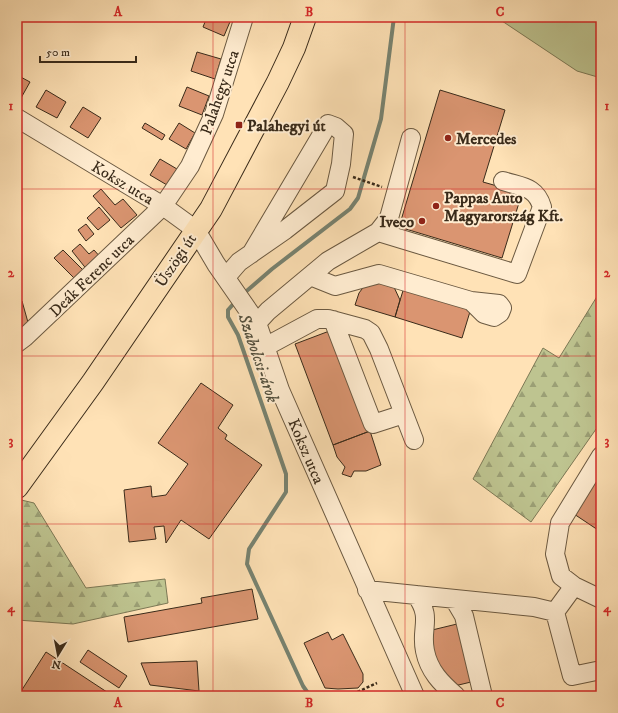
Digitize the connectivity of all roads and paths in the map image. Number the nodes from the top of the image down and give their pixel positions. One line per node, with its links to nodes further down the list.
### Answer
1 (244, 17): 8 (street, Palahegy utca)
2 (305, 17): 9 (main road, Üszögi út)
3 (17, 118): 8 (street, Koksz utca)
4 (411, 138): 10 (street)
5 (359, 179): 7 (path)
6 (503, 181): 10 (street)
7 (369, 182)
8 (163, 206): 9 (street, Koksz utca); 17 (street, Deák Ferenc utca)
9 (196, 230): 12 (street, Koksz utca); 22 (main road, Üszögi út)
10 (378, 232): 13 (street)
11 (251, 254): 11 (street); 12 (street)
12 (221, 271): 16 (street, Koksz utca)
13 (310, 276): 14 (street); 16 (street)
14 (471, 301)
15 (332, 320): 18 (street); 19 (street); 19 (street)
16 (257, 323): 18 (street, Koksz utca)
17 (17, 343)
18 (265, 348): 24 (street, Koksz utca)
19 (404, 414): 20 (street)
20 (414, 440)
21 (601, 456): 23 (street)
22 (17, 487)
23 (574, 586): 27 (street); 28 (street)
24 (367, 590): 25 (street); 32 (street, Koksz utca)
25 (416, 595): 26 (street); 33 (street)
26 (454, 599): 28 (street); 34 (street)
27 (601, 599)
28 (555, 612): 29 (street)
29 (601, 670)
30 (377, 683): 31 (path)
31 (339, 696)
32 (415, 696)
33 (456, 696)
34 (483, 696)

